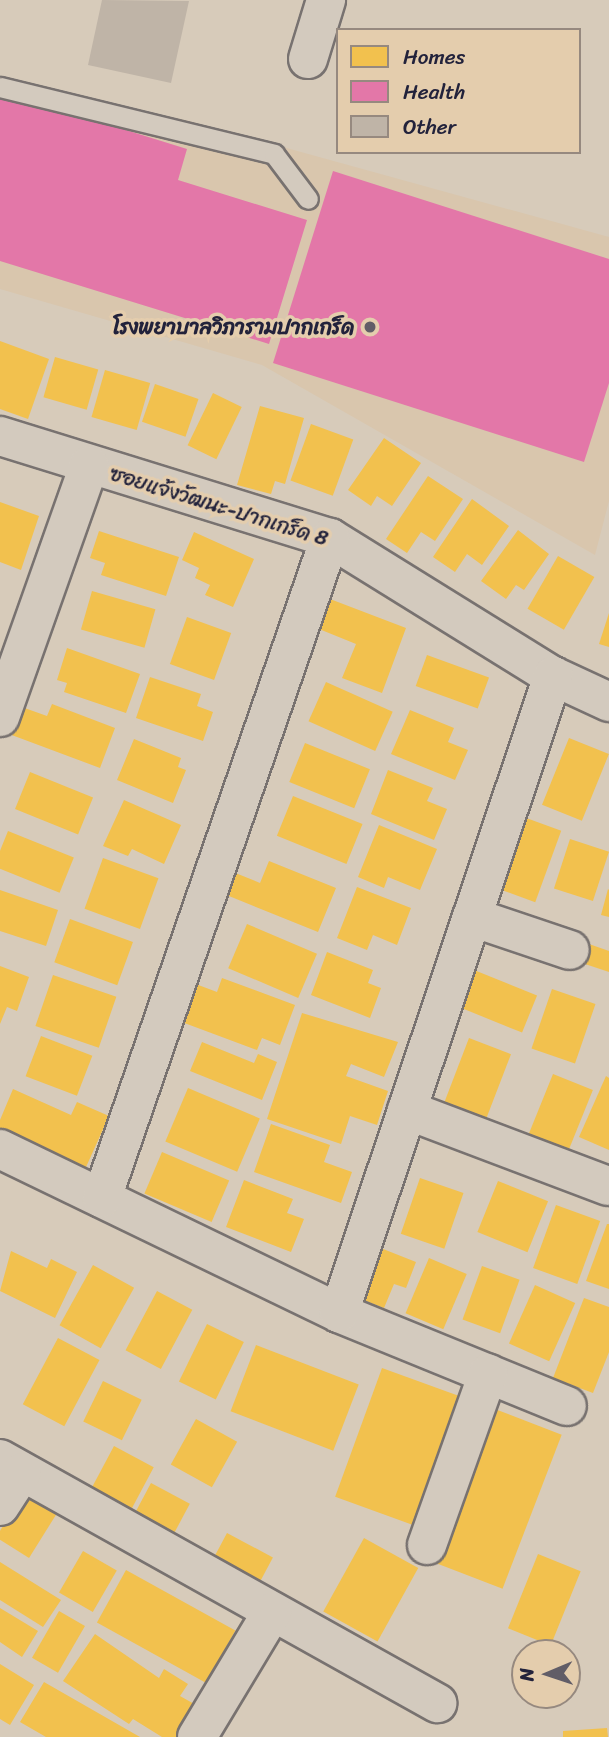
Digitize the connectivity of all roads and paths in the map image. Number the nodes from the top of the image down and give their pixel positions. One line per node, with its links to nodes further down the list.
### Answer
1 (327, 0): 2 (street)
2 (308, 59)
3 (0, 87): 4 (lane)
4 (308, 199)
5 (0, 436): 6 (street, ซอยแจ้งวัฒนะ-ปากเกร็ด 8)
6 (89, 465): 7 (street, ซอยแจ้งวัฒนะ-ปากเกร็ด 8); 10 (street)
7 (330, 538): 8 (street, ซอยแจ้งวัฒนะ-ปากเกร็ด 8); 16 (street)
8 (553, 676): 9 (street, ซอยแจ้งวัฒนะ-ปากเกร็ด 8); 11 (street)
9 (609, 702)
10 (0, 717)
11 (472, 917): 12 (street); 13 (street)
12 (570, 950)
13 (407, 1110): 15 (street); 17 (street)
14 (0, 1149): 16 (street)
15 (608, 1186)
16 (102, 1198): 17 (street)
17 (339, 1313): 18 (street)
18 (488, 1374): 19 (street); 22 (street)
19 (567, 1406)
20 (11, 1466): 21 (street); 23 (street)
21 (0, 1506)
22 (426, 1545)
23 (272, 1612): 24 (street); 25 (street)
24 (437, 1703)
25 (197, 1737)

